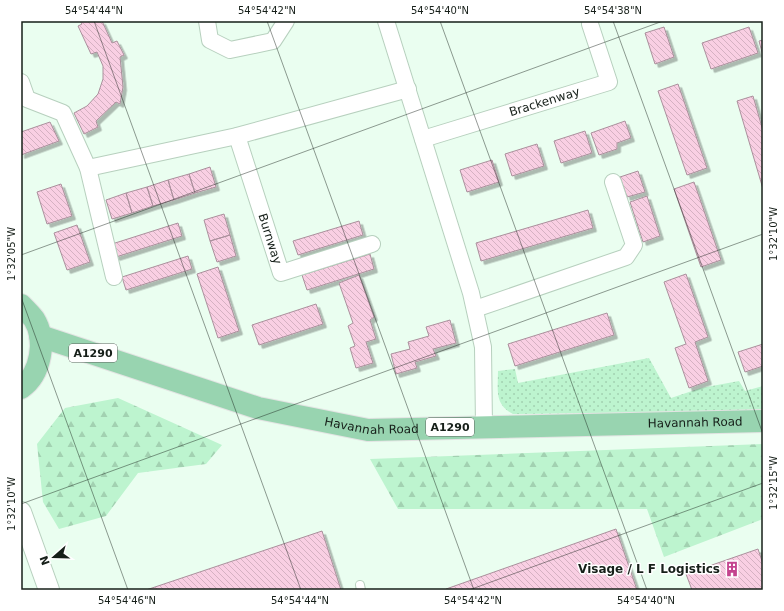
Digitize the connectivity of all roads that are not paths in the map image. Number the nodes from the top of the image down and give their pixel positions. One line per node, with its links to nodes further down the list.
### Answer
1 (207, 21): 2 (street)
2 (286, 21)
3 (386, 21): 6 (street)
4 (590, 24): 8 (street, Brackenway)
5 (21, 82): 9 (street)
6 (408, 88): 7 (street); 8 (street)
7 (237, 136): 9 (street); 11 (street, Burnway)
8 (423, 138): 14 (street)
9 (88, 168): 12 (street)
10 (613, 182): 14 (street)
11 (372, 244)
12 (114, 277)
13 (21, 305): 15 (main road)
14 (475, 309): 18 (street)
15 (40, 336): 16 (main road); 18 (main road, Havannah Road / A1290)
16 (21, 388)
17 (763, 421): 18 (main road, Havannah Road / A1290)
18 (484, 426)
19 (21, 512): 20 (street)
20 (49, 590)

